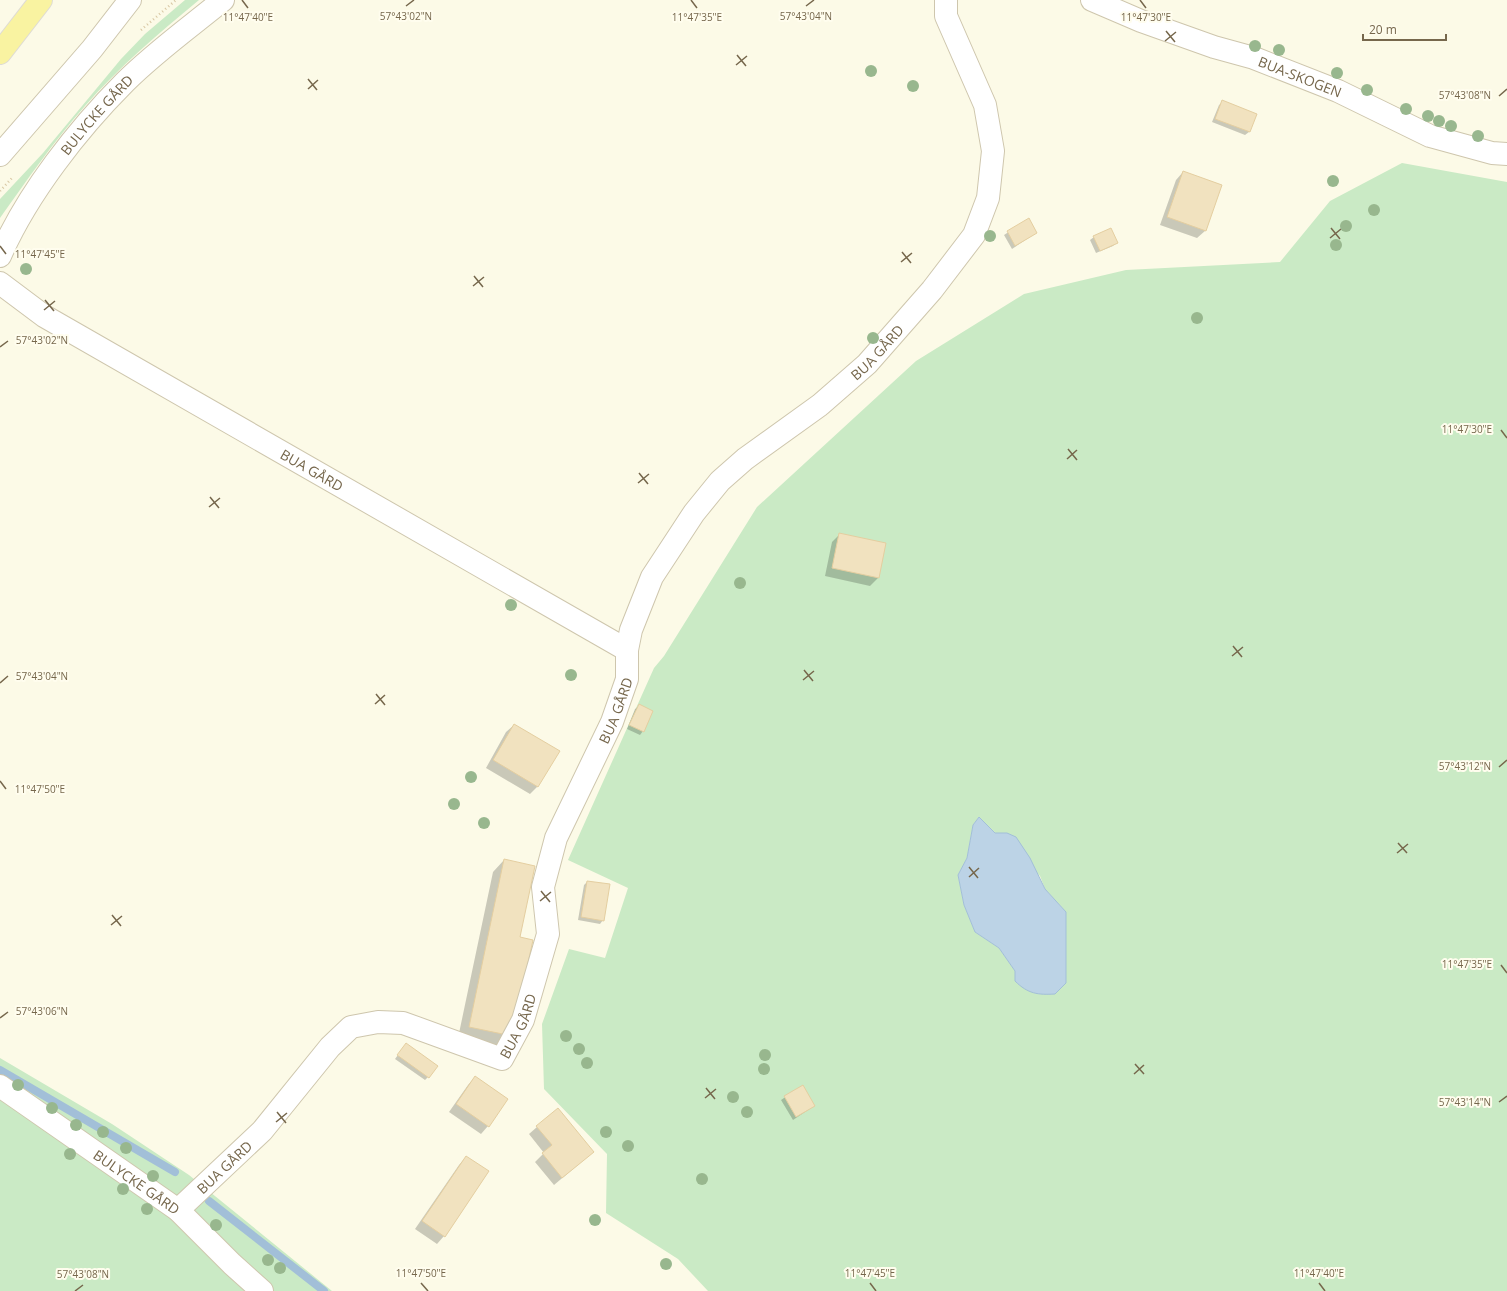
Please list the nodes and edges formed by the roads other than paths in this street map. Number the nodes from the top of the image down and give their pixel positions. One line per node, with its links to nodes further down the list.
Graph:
1 (41, 0): 6 (main road)
2 (130, 0): 8 (street)
3 (223, 0): 9 (street, BULYCKE GÅRD)
4 (946, 0): 11 (street, BUA GÅRD)
5 (1092, 0): 7 (street, BUA-SKOGEN)
6 (0, 53)
7 (1507, 154)
8 (0, 155)
9 (0, 256)
10 (0, 283): 11 (street, BUA GÅRD)
11 (628, 650): 13 (street, BUA GÅRD)
12 (0, 1086): 13 (street, BULYCKE GÅRD)
13 (178, 1210): 14 (street, BULYCKE GÅRD)
14 (262, 1291)

